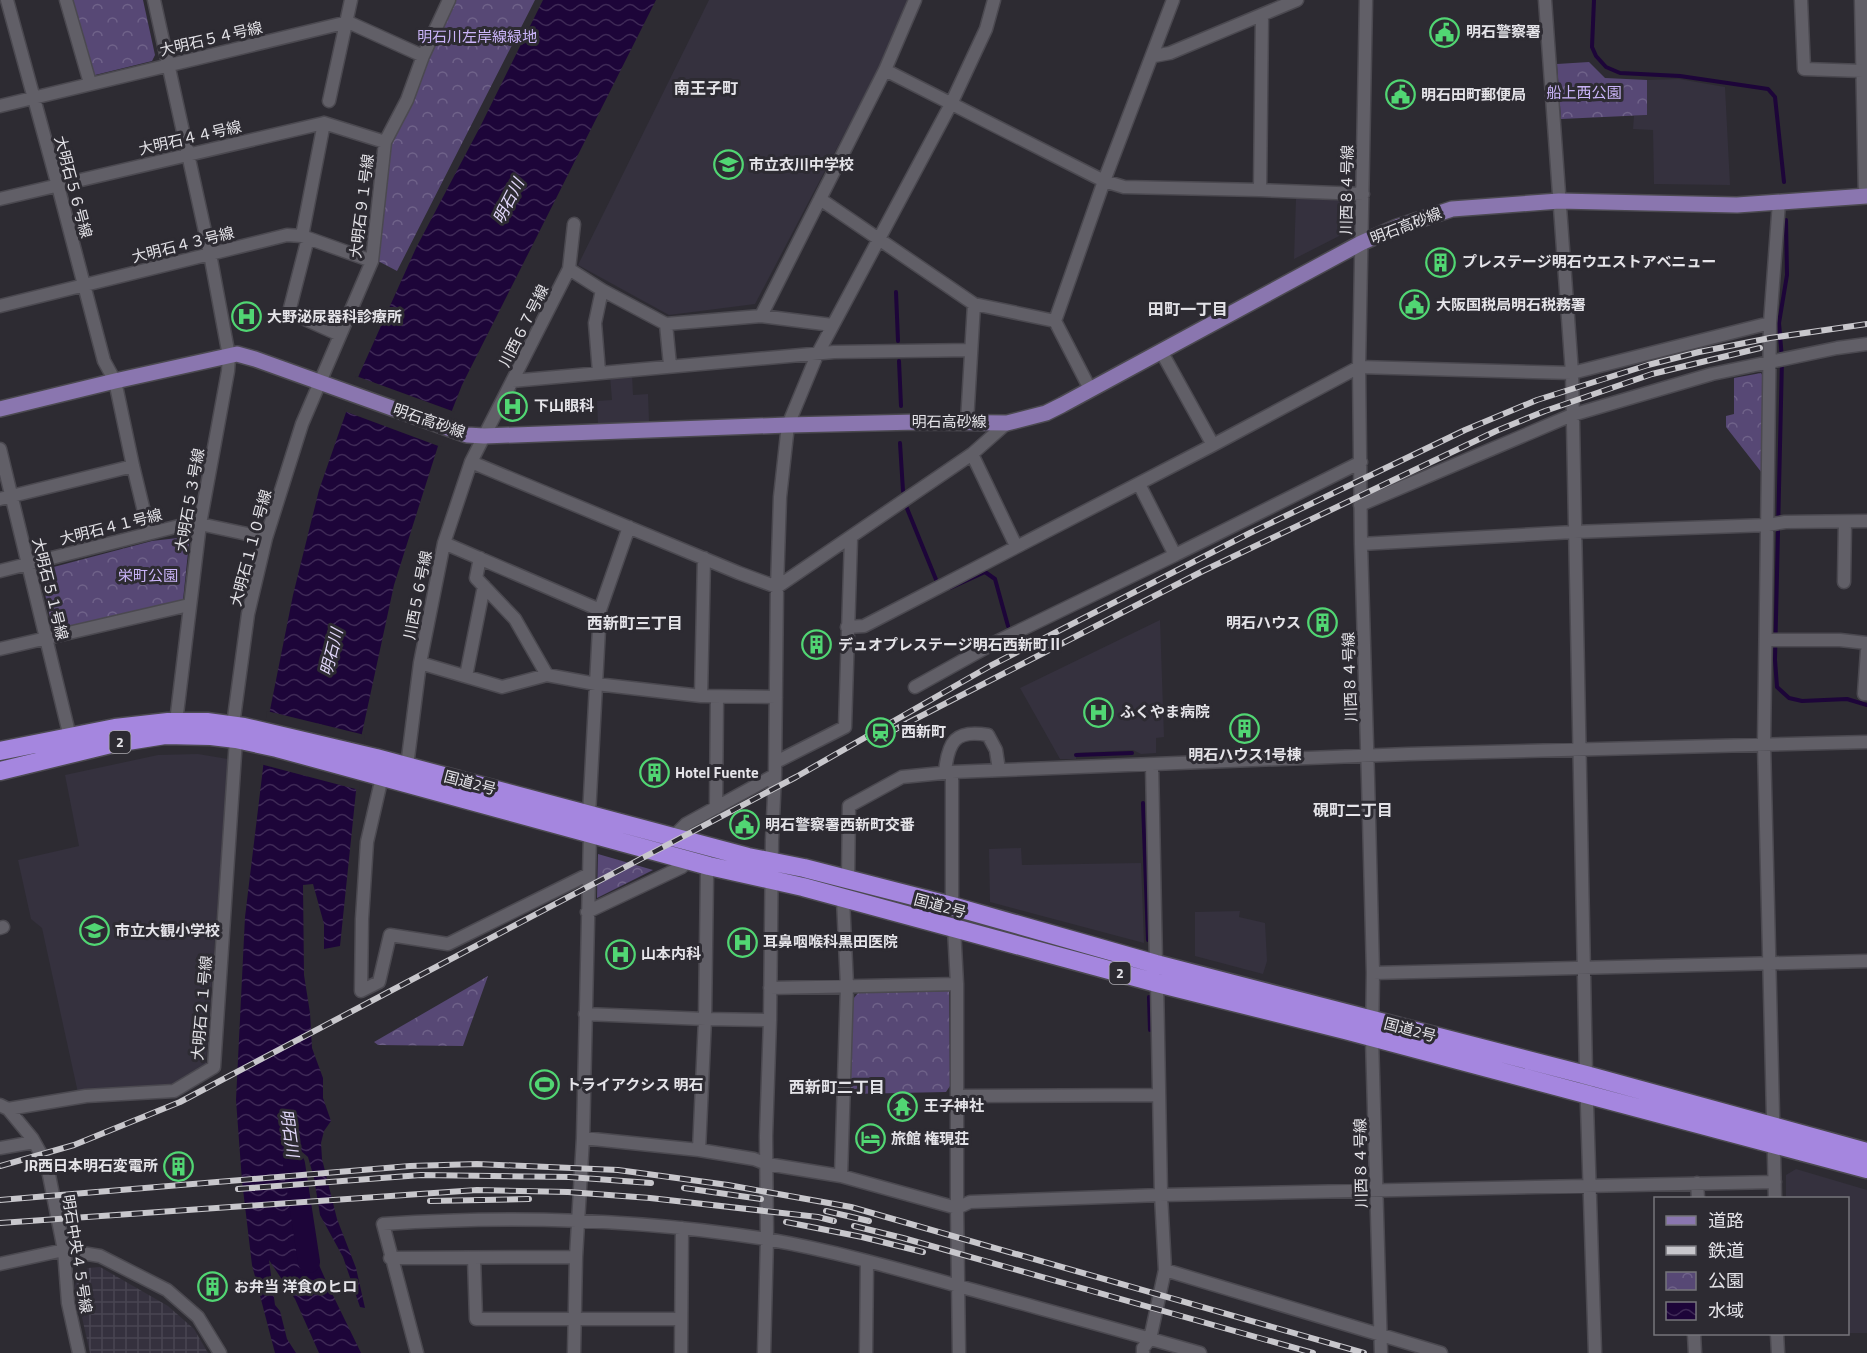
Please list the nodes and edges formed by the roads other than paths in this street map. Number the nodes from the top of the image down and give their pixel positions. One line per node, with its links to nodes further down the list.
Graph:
1 (7, 0): 22 (street, 大明石５６号線)
2 (66, 0): 21 (street)
3 (154, 0): 18 (street, 大明石５３号線)
4 (351, 0): 15 (street)
5 (449, 0): 16 (street, 大明石９１号線)
6 (915, 0): 19 (street)
7 (994, 0): 24 (street)
8 (1173, 0): 17 (street)
9 (1297, 0): 14 (street)
10 (1366, 0): 32 (street, 川西８４号線)
11 (1545, 0): 36 (street)
12 (1801, 0): 20 (street)
13 (1862, 0): 20 (street)
14 (1270, 8): 17 (street); 31 (street)
15 (348, 22): 16 (street); 18 (street, 大明石５４号線); 23 (street)
16 (423, 56): 27 (street, 大明石９１号線)
17 (1154, 56): 29 (street)
18 (169, 64): 21 (street, 大明石５４号線); 28 (street, 大明石５３号線)
19 (885, 70): 24 (street); 35 (street)
20 (1863, 71): 33 (street)
21 (90, 83): 22 (street, 大明石５４号線)
22 (33, 97): 25 (street, 大明石５４号線); 30 (street, 大明石５６号線)
23 (329, 101)
24 (951, 104): 29 (street); 40 (street)
25 (0, 106)
26 (324, 123): 27 (street); 28 (street, 大明石４４号線); 39 (street)
27 (385, 142): 43 (street, 大明石９１号線)
28 (188, 154): 30 (street, 大明石４４号線); 42 (street, 大明石５３号線)
29 (1104, 181): 31 (street); 50 (street)
30 (58, 186): 34 (street, 大明石４４号線); 45 (street, 大明石５６号線)
31 (1260, 190): 32 (street)
32 (1363, 194): 41 (street, 川西８４号線)
33 (1866, 196): 37 (main road, 明石高砂線)
34 (0, 199)
35 (820, 199): 40 (street); 49 (street)
36 (1559, 201): 37 (main road, 明石高砂線); 41 (main road, 明石高砂線); 64 (street)
37 (1779, 202): 51 (street)
38 (574, 224): 44 (street, 川西６７号線)
39 (305, 237): 42 (street, 大明石４３号線); 43 (street, 大明石４３号線); 54 (street)
40 (879, 239): 47 (street); 53 (street)
41 (1361, 243): 57 (main road, 明石高砂線); 62 (street, 川西８４号線)
42 (210, 254): 45 (street, 大明石４３号線); 59 (street, 大明石５３号線)
43 (372, 261): 54 (street, 大明石９１号線)
44 (569, 269): 46 (street); 66 (street, 川西６７号線)
45 (84, 285): 48 (street, 大明石４３号線); 65 (street, 大明石５６号線)
46 (602, 290): 52 (street); 63 (street)
47 (974, 304): 50 (street); 56 (street)
48 (0, 306)
49 (761, 316): 52 (street); 53 (street)
50 (1055, 321): 68 (street)
51 (1770, 323): 60 (street); 64 (street)
52 (666, 324): 61 (street)
53 (832, 325): 58 (street)
54 (340, 335): 67 (street, 大明石９１号線)
55 (1867, 344): 60 (street)
56 (971, 350): 58 (street); 71 (street)
57 (1161, 351): 68 (main road, 明石高砂線); 75 (street)
58 (817, 355): 61 (street); 73 (street)
59 (229, 356): 65 (main road, 明石高砂線); 67 (main road, 明石高砂線); 86 (street, 大明石５３号線)
60 (1771, 361): 70 (street); 87 (street)
61 (670, 365): 63 (street)
62 (1359, 366): 64 (street); 75 (street); 79 (street, 川西８４号線)
63 (600, 372): 66 (street)
64 (1572, 373): 70 (street)
65 (115, 381): 69 (main road, 明石高砂線); 80 (street, 大明石５６号線)
66 (512, 381): 74 (street, 川西６７号線)
67 (324, 385): 74 (main road, 明石高砂線); 92 (street, 大明石１１０号線)
68 (1089, 389): 72 (main road, 明石高砂線)
69 (0, 409)
70 (1572, 415): 83 (street); 90 (street)
71 (967, 422): 72 (main road, 明石高砂線); 73 (main road, 明石高砂線)
72 (1006, 423): 77 (street)
73 (789, 425): 74 (main road, 明石高砂線); 103 (street)
74 (484, 436): 78 (street, 川西５６号線)
75 (1213, 445): 81 (street)
76 (0, 449): 82 (street, 大明石５１号線)
77 (972, 454): 91 (street); 95 (street)
78 (471, 462): 88 (street); 93 (street, 川西５６号線)
79 (1361, 462): 83 (street, 川西８４号線); 96 (street)
80 (133, 466): 82 (street); 89 (street, 大明石５６号線)
81 (1139, 484): 95 (street); 96 (street)
82 (6, 497): 99 (street, 大明石５１号線)
83 (1360, 505): 94 (street, 川西８４号線)
84 (1867, 521): 85 (street)
85 (1845, 522): 87 (street); 101 (street)
86 (200, 524): 89 (street, 大明石４１号線); 92 (street, 大明石４１号線); 104 (street, 大明石５３号線)
87 (1768, 525): 90 (street); 108 (street)
88 (629, 527): 98 (street); 105 (street)
89 (149, 532): 99 (street, 大明石４１号線)
90 (1574, 532): 94 (street); 126 (street)
91 (851, 537): 103 (street); 106 (street)
92 (266, 538): 122 (street, 大明石１１０号線)
93 (444, 543): 97 (street); 112 (street, 川西５６号線)
94 (1361, 544): 128 (street, 川西８４号線)
95 (1016, 546): 106 (street)
96 (1175, 555): 116 (street)
97 (480, 558): 102 (street); 105 (street)
98 (704, 558): 103 (street); 118 (street)
99 (28, 564): 100 (street, 大明石４１号線); 107 (street, 大明石５１号線)
100 (0, 571)
101 (1844, 582)
102 (484, 586): 113 (street); 114 (street)
103 (777, 587): 120 (street)
104 (189, 605): 107 (street); 121 (street, 大明石５３号線)
105 (600, 610): 115 (street)
106 (847, 627): 129 (street)
107 (46, 638): 110 (street); 123 (street, 大明石５１号線)
108 (1766, 640): 109 (street); 125 (street)
109 (1867, 643)
110 (0, 649)
111 (1867, 651): 117 (street)
112 (420, 663): 114 (street); 131 (street, 川西５６号線)
113 (547, 675): 114 (street); 115 (street)
114 (466, 676)
115 (596, 684): 118 (street); 138 (street)
116 (915, 687)
117 (1867, 694)
118 (701, 696): 119 (street)
119 (717, 697): 120 (street); 137 (street)
120 (776, 697): 129 (street)
121 (176, 722): 122 (highway, 国道2号 / 2); 123 (highway, 国道2号 / 2)
122 (239, 733): 132 (highway, 国道2号 / 2); 134 (highway, 国道2号 / 2); 169 (street, 大明石２１号線)
123 (70, 736): 127 (highway, 国道2号 / 2)
124 (1867, 742): 125 (street)
125 (1764, 744): 126 (street); 153 (street)
126 (1579, 749): 128 (street); 154 (street)
127 (0, 751)
128 (1368, 757): 130 (street); 155 (street, 川西８４号線)
129 (776, 762): 136 (street)
130 (1152, 765): 133 (street); 152 (street)
131 (406, 766): 132 (highway, 国道2号 / 2); 138 (highway, 国道2号 / 2)
132 (377, 770): 139 (highway, 国道2号 / 2); 144 (street)
133 (999, 770): 135 (street); 135 (street)
134 (0, 771)
135 (949, 772): 146 (street); 148 (street)
136 (776, 775): 137 (street); 142 (street)
137 (716, 808): 140 (street)
138 (589, 815): 140 (highway, 国道2号 / 2)
139 (590, 834): 141 (highway, 国道2号 / 2); 144 (street)
140 (673, 837): 142 (highway, 国道2号 / 2)
141 (686, 860): 143 (highway, 国道2号 / 2); 149 (street)
142 (772, 860): 145 (street); 146 (highway, 国道2号 / 2)
143 (709, 866): 145 (highway, 国道2号 / 2); 161 (street)
144 (589, 874): 149 (street)
145 (772, 880): 147 (highway, 国道2号 / 2); 159 (street)
146 (848, 880): 148 (highway, 国道2号 / 2)
147 (843, 899): 150 (highway, 国道2号 / 2); 158 (street)
148 (952, 906): 152 (highway, 国道2号 / 2)
149 (587, 912): 160 (street)
150 (954, 928): 156 (highway, 国道2号 / 2); 157 (street)
151 (1867, 961): 153 (street)
152 (1156, 964): 163 (highway, 国道2号 / 2)
153 (1768, 964): 154 (street); 170 (street)
154 (1583, 968): 155 (street); 165 (street)
155 (1373, 973): 163 (street, 川西８４号線)
156 (1157, 983): 164 (highway, 国道2号 / 2); 166 (street)
157 (957, 984): 158 (street); 167 (street)
158 (846, 986): 159 (street); 178 (street)
159 (770, 988): 162 (street)
160 (585, 1014): 161 (street); 171 (street)
161 (705, 1019): 162 (street); 174 (street)
162 (770, 1020): 176 (street)
163 (1372, 1020): 164 (street, 川西８４号線); 165 (highway, 国道2号 / 2)
164 (1372, 1039): 168 (highway, 国道2号 / 2); 182 (street, 川西８４号線)
165 (1586, 1075): 168 (street); 170 (highway, 国道2号 / 2)
166 (1158, 1095): 167 (street); 183 (street)
167 (958, 1096): 186 (street)
168 (1586, 1096): 170 (highway, 国道2号 / 2); 181 (street)
169 (4, 1107): 172 (street, 明石中央４５号線)
170 (1772, 1135): 175 (highway, 国道2号 / 2); 177 (highway, 国道2号 / 2); 179 (street)
171 (583, 1138): 174 (street); 187 (street)
172 (34, 1142): 173 (street); 190 (street, 明石中央４５号線)
173 (0, 1148)
174 (699, 1150): 176 (street)
175 (1867, 1152)
176 (767, 1164): 178 (street); 189 (street)
177 (1867, 1170)
178 (841, 1176): 186 (street)
179 (1774, 1182): 180 (street); 185 (street)
180 (1697, 1184): 181 (street); 184 (street)
181 (1590, 1185): 182 (street); 217 (street)
182 (1376, 1191): 183 (street); 200 (street, 川西８４号線)
183 (1161, 1195): 186 (street); 196 (street)
184 (1698, 1197)
185 (1775, 1197)
186 (957, 1208): 197 (street)
187 (578, 1220): 188 (street); 191 (street); 192 (street)
188 (682, 1228): 189 (street); 199 (street)
189 (767, 1239): 194 (street); 209 (street)
190 (64, 1250): 195 (street); 204 (street, 明石中央４５号線); 205 (street)
191 (576, 1257): 193 (street); 198 (street)
192 (390, 1258): 193 (street); 206 (street)
193 (474, 1258): 198 (street)
194 (867, 1261): 197 (street); 210 (street)
195 (0, 1264)
196 (1165, 1270): 200 (street); 203 (street)
197 (958, 1285): 203 (street); 211 (street)
198 (575, 1319): 199 (street); 207 (street)
199 (681, 1319): 208 (street)
200 (1380, 1335): 215 (street, 川西８４号線); 216 (street)
201 (1694, 1335): 218 (street)
202 (1777, 1335): 219 (street)
203 (1150, 1339): 212 (street); 213 (street); 214 (street)
204 (79, 1353)
205 (220, 1353)
206 (417, 1353)
207 (574, 1353)
208 (681, 1353)
209 (764, 1353)
210 (866, 1353)
211 (959, 1353)
212 (1143, 1353)
213 (1154, 1353)
214 (1200, 1353)
215 (1381, 1353)
216 (1441, 1353)
217 (1595, 1353)
218 (1695, 1353)
219 (1778, 1353)

